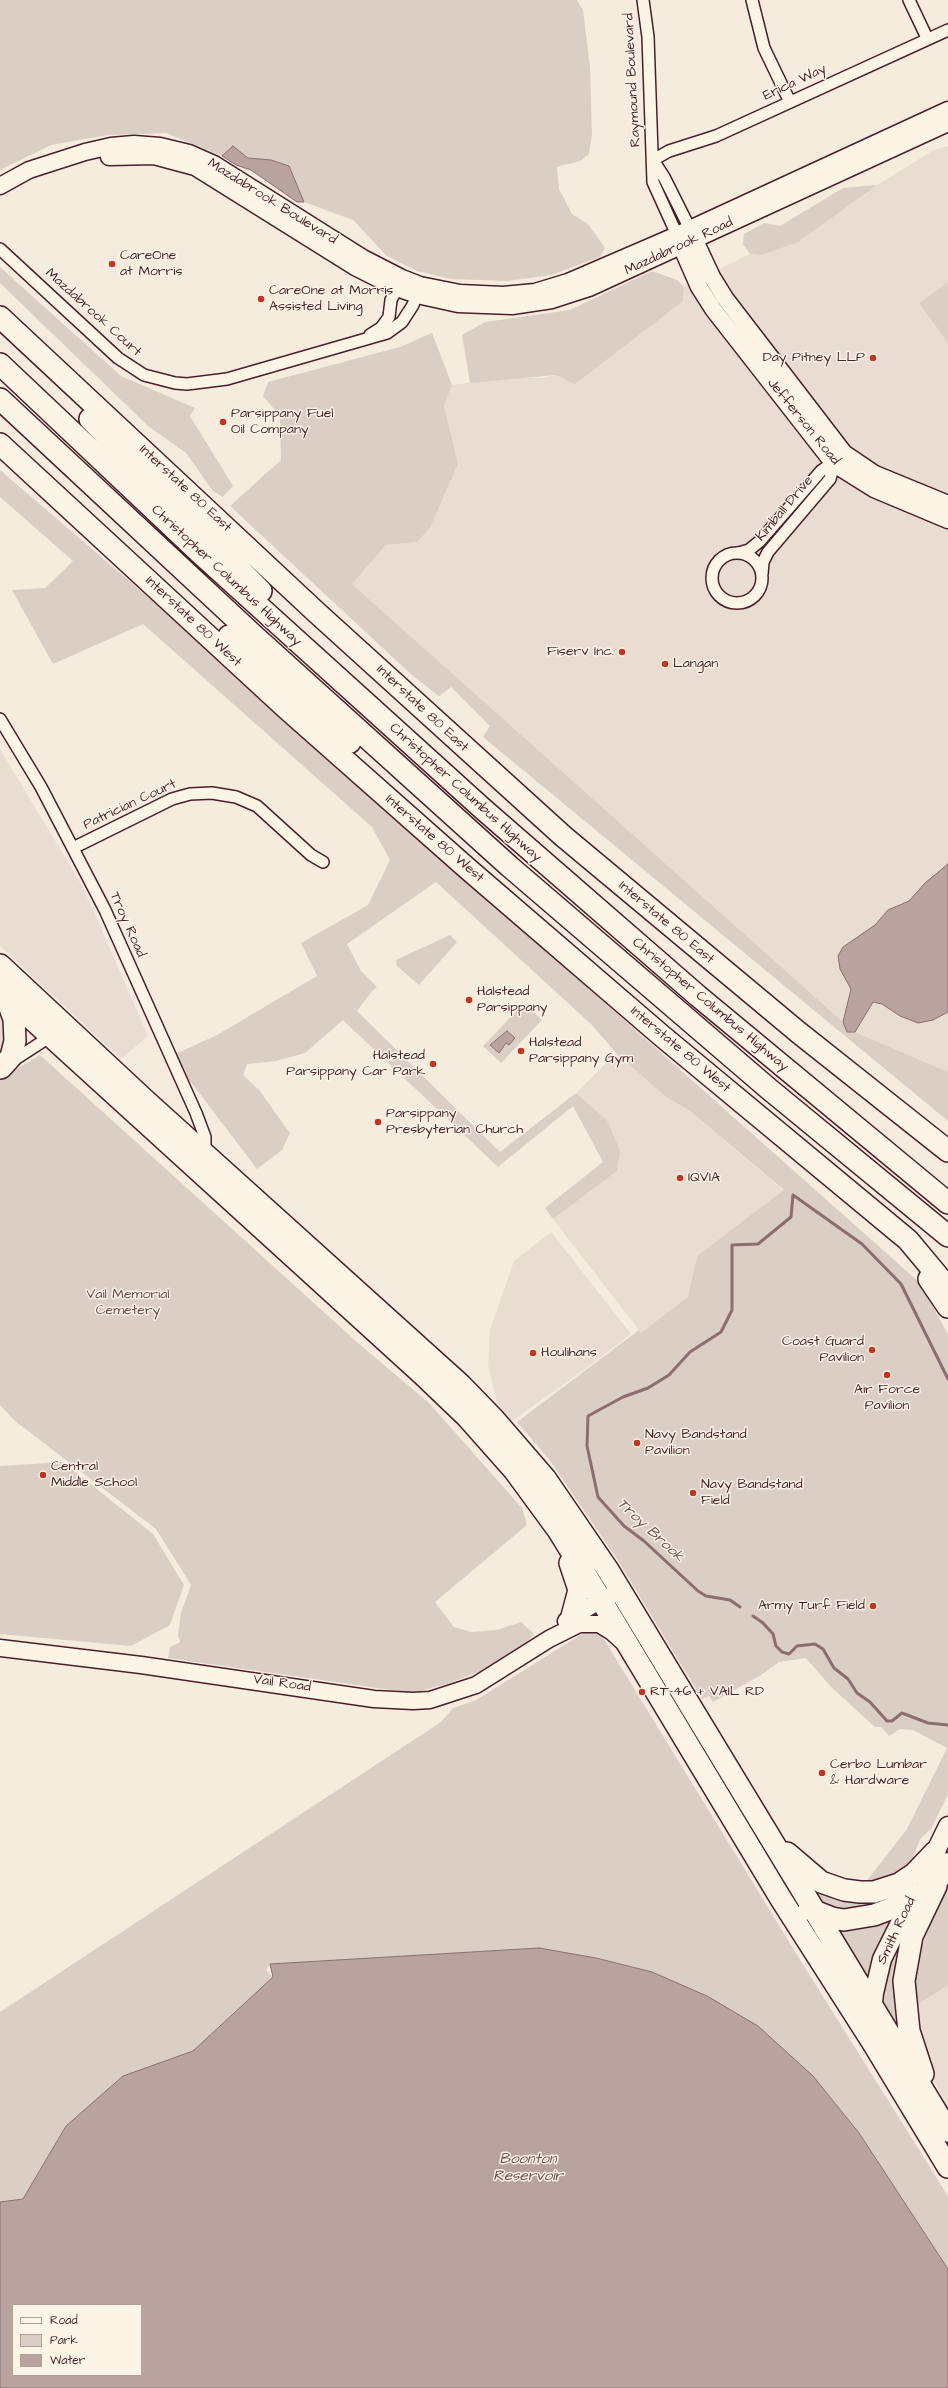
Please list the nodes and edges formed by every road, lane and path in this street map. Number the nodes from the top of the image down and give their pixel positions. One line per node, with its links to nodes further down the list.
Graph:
1 (643, 0): 9 (street, Raymound Boulevard)
2 (752, 0): 6 (street)
3 (909, 0): 5 (street)
4 (948, 30): 5 (street, Erica Way)
5 (927, 38): 6 (street, Erica Way)
6 (790, 102): 9 (street, Erica Way)
7 (948, 110): 12 (street, Mazdabrook Road)
8 (948, 123): 12 (street, Mazdabrook Road)
9 (653, 160): 12 (street, Raymound Boulevard)
10 (0, 186): 14 (street, Mazdabrook Boulevard)
11 (0, 194): 14 (street, Mazdabrook Boulevard)
12 (685, 237): 15 (street, Mazdabrook Road); 22 (street, Jefferson Road)
13 (0, 249): 18 (street, Mazdabrook Court)
14 (399, 283): 15 (street, Mazdabrook Road); 18 (street, Mazdabrook Court)
15 (418, 290): 18 (street, Mazdabrook Court)
16 (0, 317): 36 (highway, Interstate 80 East)
17 (0, 329): 28 (highway)
18 (361, 340)
19 (0, 364): 28 (highway, Christopher Columbus Highway)
20 (0, 399): 31 (highway, Christopher Columbus Highway)
21 (0, 442): 31 (highway); 42 (highway, Interstate 80 West)
22 (839, 458): 23 (street, Jefferson Road); 24 (street, Jefferson Road); 25 (street, Kimball Drive); 26 (street, Kimball Drive)
23 (948, 504)
24 (948, 520)
25 (738, 553): 26 (street, Kimball Drive); 26 (street, Kimball Drive)
26 (762, 574)
27 (0, 719): 29 (street, Troy Road)
28 (394, 731): 41 (highway, Christopher Columbus Highway)
29 (73, 848): 30 (street, Patrician Court); 40 (street, Troy Road)
30 (323, 862)
31 (509, 866): 43 (highway, Christopher Columbus Highway)
32 (0, 965): 37 (highway)
33 (2, 992): 34 (highway); 35 (highway)
34 (51, 1036): 35 (street); 37 (highway); 46 (highway)
35 (1, 1068)
36 (861, 1083): 38 (highway); 39 (highway, Interstate 80 East)
37 (146, 1100): 40 (highway)
38 (948, 1136)
39 (948, 1151)
40 (205, 1154): 47 (highway)
41 (948, 1203)
42 (882, 1219): 44 (highway); 45 (highway)
43 (948, 1236)
44 (948, 1288)
45 (948, 1307)
46 (550, 1519): 48 (highway); 49 (highway)
47 (621, 1592): 48 (street, Vail Road); 55 (highway)
48 (600, 1600): 49 (street, Vail Road); 52 (highway)
49 (572, 1616): 50 (street, Vail Road)
50 (549, 1639): 51 (street, Vail Road); 52 (street, Vail Road)
51 (0, 1648)
52 (632, 1650): 53 (highway)
53 (652, 1683): 58 (highway); 60 (highway)
54 (948, 1826): 56 (main road)
55 (766, 1831): 56 (highway); 58 (highway)
56 (943, 1862): 57 (highway); 61 (highway)
57 (911, 1901): 58 (highway); 59 (main road, Smith Road)
58 (815, 1913): 59 (highway)
59 (873, 2008): 60 (main road, Smith Road); 61 (highway)
60 (873, 2043): 63 (highway)
61 (929, 2101): 62 (highway)
62 (948, 2131)
63 (948, 2167)

